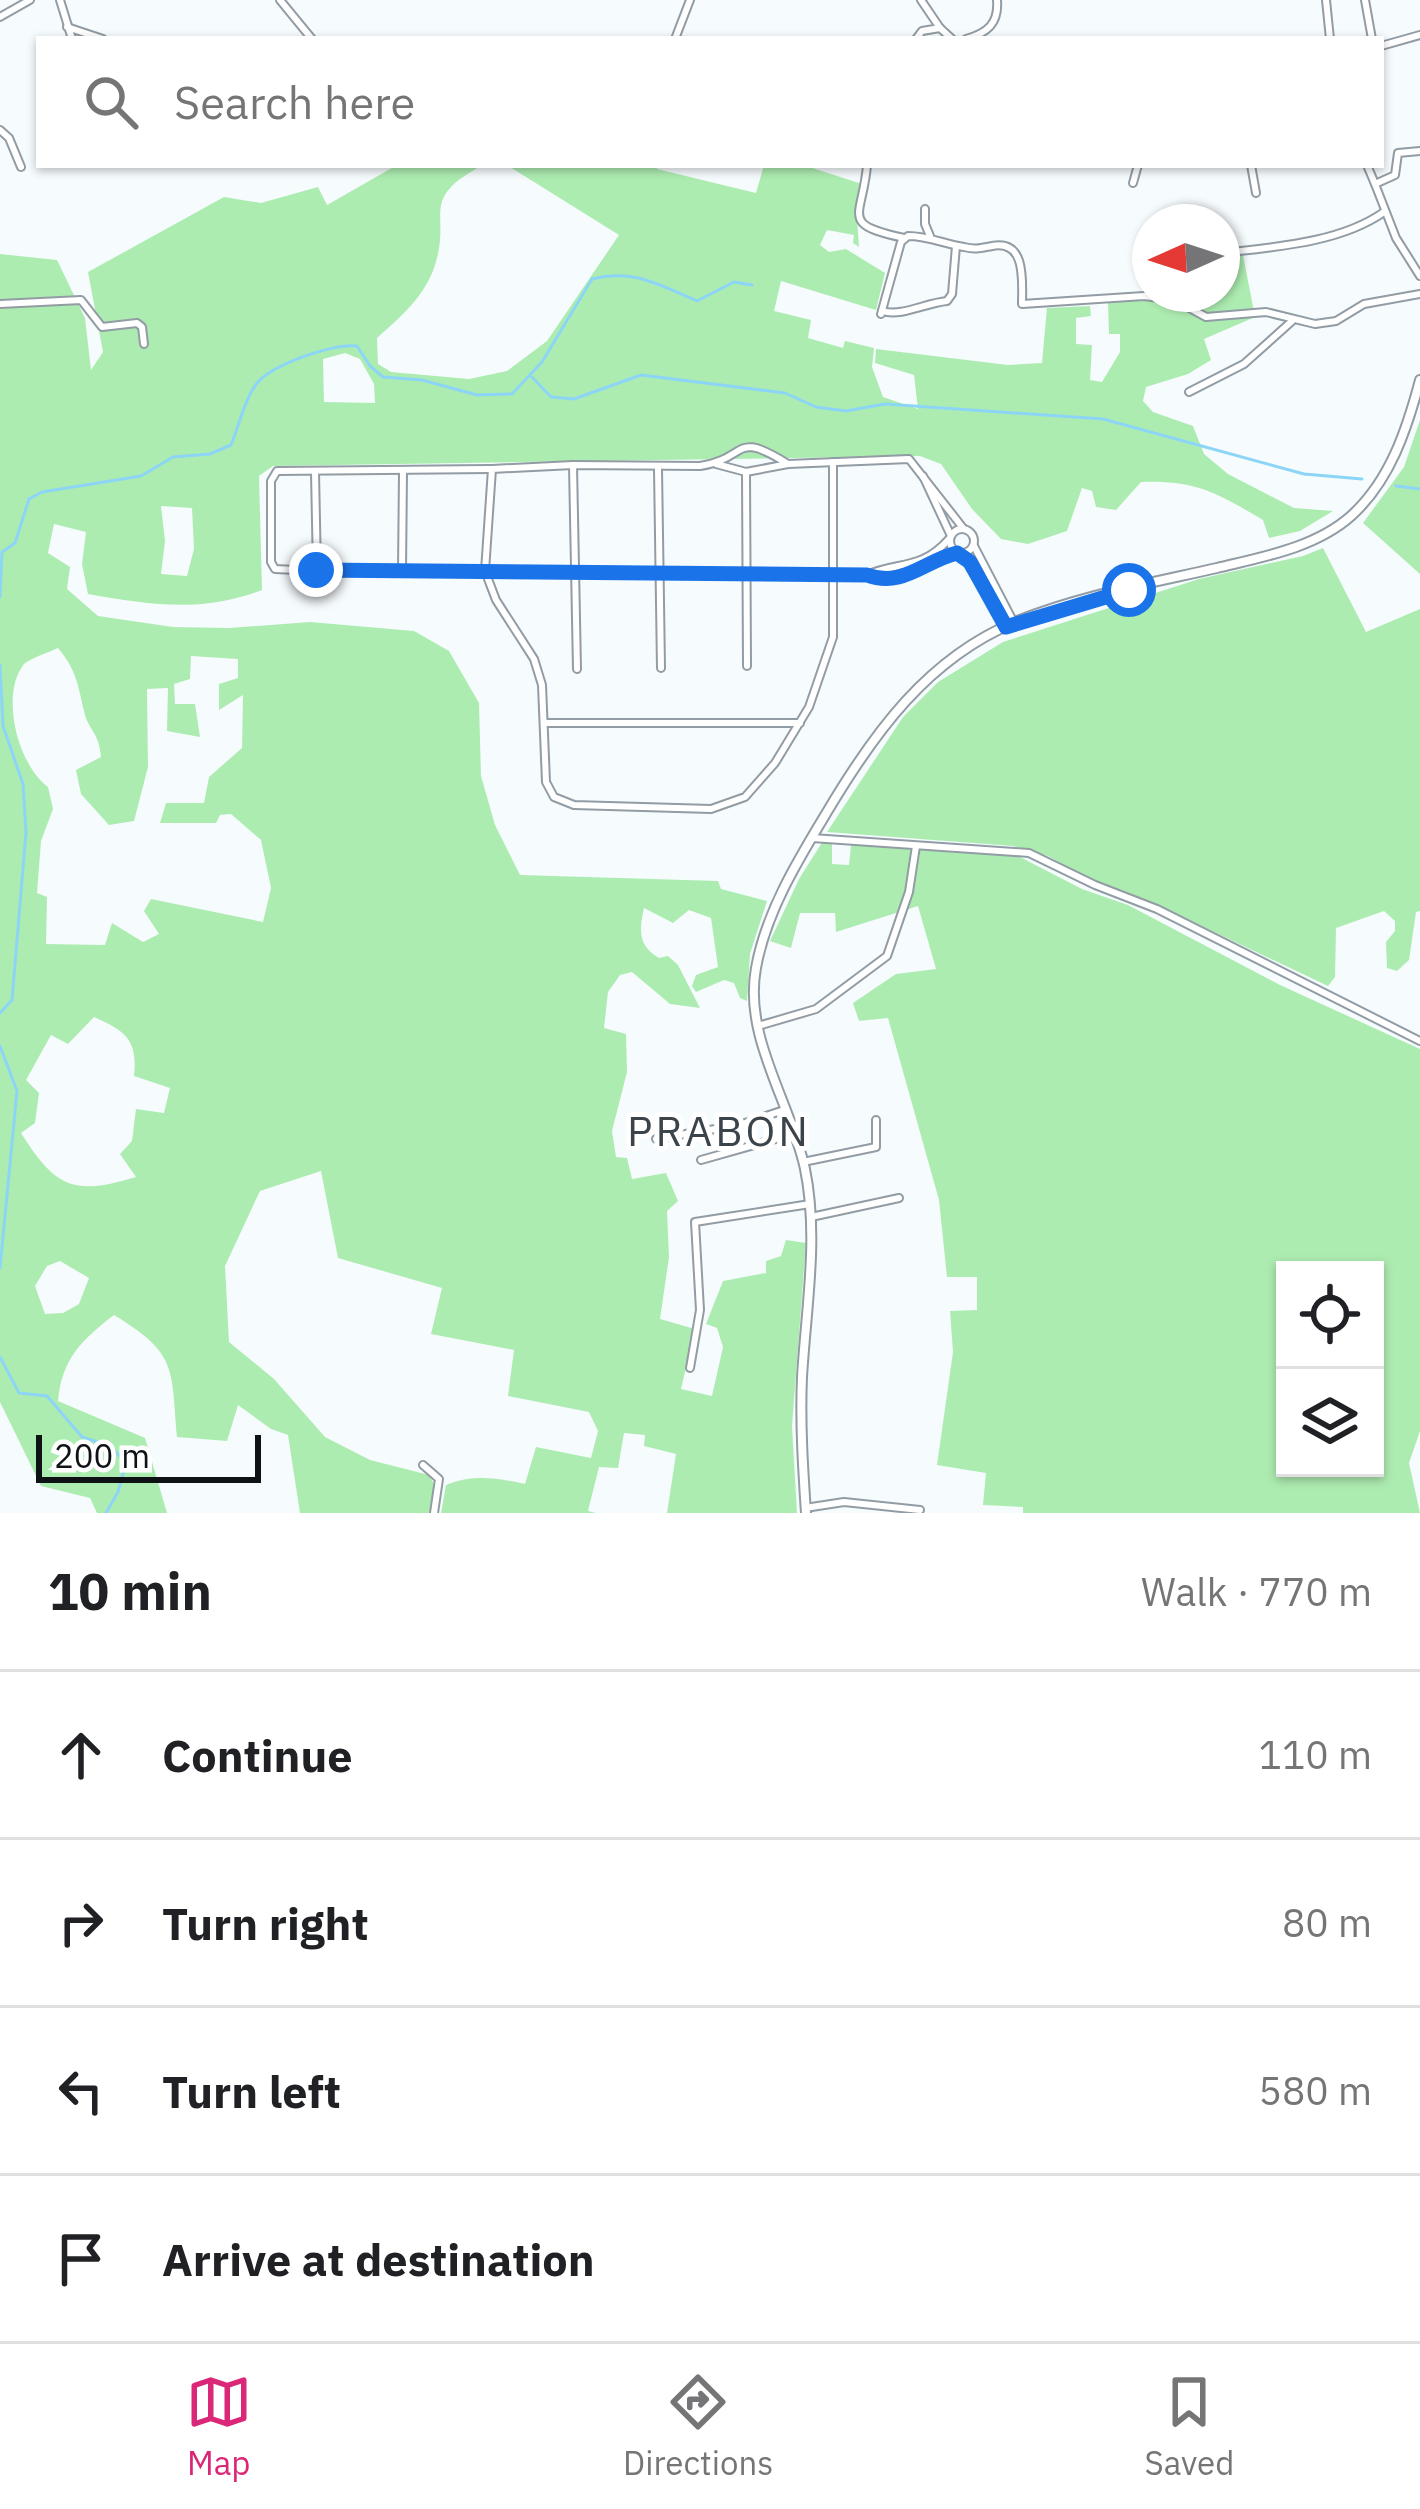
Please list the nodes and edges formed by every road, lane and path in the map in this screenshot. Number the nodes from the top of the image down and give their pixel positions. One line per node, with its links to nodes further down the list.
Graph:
1 (30, 0): 9 (street)
2 (60, 0): 10 (street)
3 (280, 0): 16 (street)
4 (690, 0): 17 (street)
5 (921, 0): 11 (street)
6 (997, 0): 20 (street)
7 (1327, 0): 21 (street)
8 (1365, 0): 12 (street)
9 (0, 17)
10 (67, 27): 14 (street); 15 (street)
11 (940, 28): 18 (street); 19 (street)
12 (1371, 34)
13 (1420, 35): 22 (street)
14 (71, 36)
15 (94, 36)
16 (310, 36)
17 (676, 36)
18 (918, 36)
19 (949, 36)
20 (972, 36)
21 (1330, 36)
22 (1384, 45)
23 (0, 130): 25 (street)
24 (1420, 152): 31 (street)
25 (21, 167)
26 (866, 168): 36 (street)
27 (1137, 168): 30 (street)
28 (1252, 168): 32 (street)
29 (1368, 168): 31 (street)
30 (1133, 183)
31 (1375, 184): 34 (street)
32 (1256, 193)
33 (926, 208): 35 (street)
34 (1384, 212): 38 (street); 39 (street)
35 (931, 236): 36 (street); 37 (street)
36 (904, 238): 37 (street)
37 (956, 246): 41 (street)
38 (1240, 250)
39 (1420, 277)
40 (1420, 294): 44 (street)
41 (1132, 295)
42 (0, 304): 45 (street)
43 (1197, 312): 44 (street)
44 (1292, 321): 47 (street)
45 (144, 344)
46 (1420, 380): 70 (street)
47 (1189, 392)
48 (833, 462): 50 (street); 57 (street); 69 (street)
49 (716, 464): 50 (street); 52 (street); 56 (street)
50 (788, 464): 56 (street)
51 (573, 465): 52 (street); 53 (street); 66 (street)
52 (658, 467): 67 (street)
53 (492, 470): 55 (street); 65 (street)
54 (315, 471): 55 (street); 63 (street); 63 (street)
55 (403, 472): 64 (street)
56 (746, 472): 68 (street)
57 (923, 476): 58 (street); 59 (street)
58 (963, 528): 59 (street); 60 (street)
59 (950, 537): 61 (street); 62 (street)
60 (974, 546): 61 (street); 70 (street)
61 (959, 553): 62 (street); 70 (street)
62 (920, 566): 69 (street)
63 (317, 571): 64 (street)
64 (402, 571): 65 (street)
65 (485, 571): 66 (street); 75 (street)
66 (576, 573): 67 (street); 72 (street)
67 (659, 574): 68 (street); 73 (street)
68 (748, 574): 69 (street); 71 (street)
69 (832, 575): 74 (street)
70 (1010, 625): 76 (street)
71 (747, 666)
72 (577, 668)
73 (661, 668)
74 (800, 722): 75 (street); 75 (street)
75 (545, 723)
76 (812, 838): 77 (street); 78 (street)
77 (916, 846): 78 (street); 79 (street)
78 (758, 1026): 80 (street)
79 (1420, 1041)
80 (784, 1110): 82 (street); 83 (street)
81 (875, 1120): 85 (street)
82 (793, 1134): 84 (street); 85 (street)
83 (656, 1139)
84 (701, 1160)
85 (803, 1162): 87 (street)
86 (899, 1198): 88 (street)
87 (810, 1204): 88 (street); 89 (street)
88 (812, 1216): 91 (street)
89 (690, 1368)
90 (423, 1465): 93 (street)
91 (806, 1510): 92 (street)
92 (920, 1510)
93 (434, 1513)

